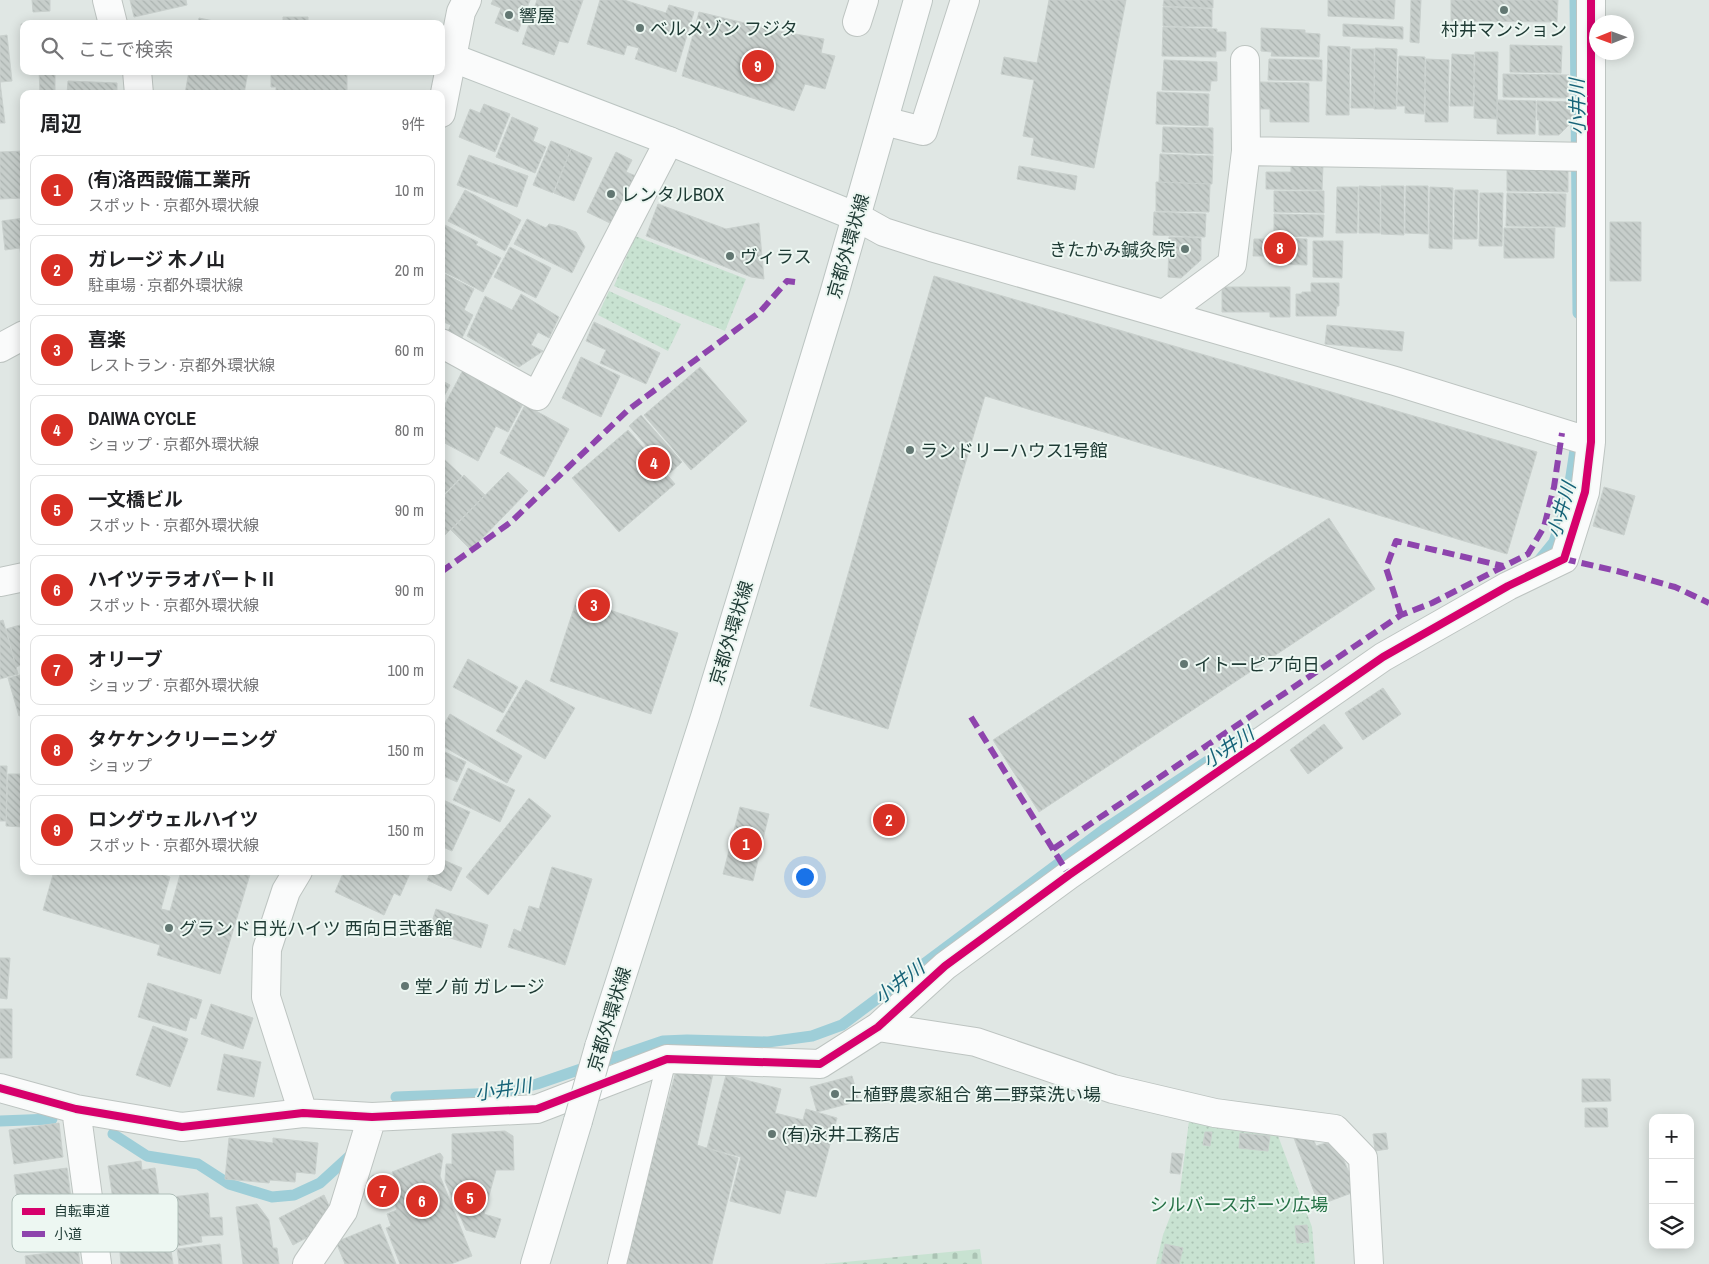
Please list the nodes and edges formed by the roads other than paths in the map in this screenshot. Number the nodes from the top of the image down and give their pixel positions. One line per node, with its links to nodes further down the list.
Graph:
1 (107, 0): 6 (street)
2 (467, 0): 7 (street)
3 (918, 0): 12 (street, 京都外環状線)
4 (965, 0): 12 (street)
5 (1591, 0): 15 (street)
6 (112, 20)
7 (453, 58): 11 (street); 13 (street)
8 (1245, 60): 14 (street)
9 (137, 75): 10 (street)
10 (139, 90)
11 (445, 95)
12 (884, 120): 16 (street, 京都外環状線)
13 (669, 141): 16 (street); 19 (street)
14 (1246, 151): 15 (street); 17 (street)
15 (1590, 157): 21 (street)
16 (857, 217): 17 (street); 33 (street, 京都外環状線, bridge)
17 (1164, 314): 21 (street)
18 (20, 338): 20 (street)
19 (445, 345)
20 (0, 348)
21 (1591, 442): 25 (street)
22 (20, 578): 23 (street)
23 (0, 582)
24 (296, 875): 29 (street)
25 (878, 1027): 26 (street); 35 (street)
26 (668, 1059): 30 (street); 34 (lane)
27 (0, 1088): 28 (street)
28 (76, 1108): 29 (street); 31 (street)
29 (303, 1113): 30 (street)
30 (372, 1116): 32 (street)
31 (88, 1194)
32 (307, 1264)
33 (535, 1264)
34 (617, 1264)
35 (1369, 1264)

